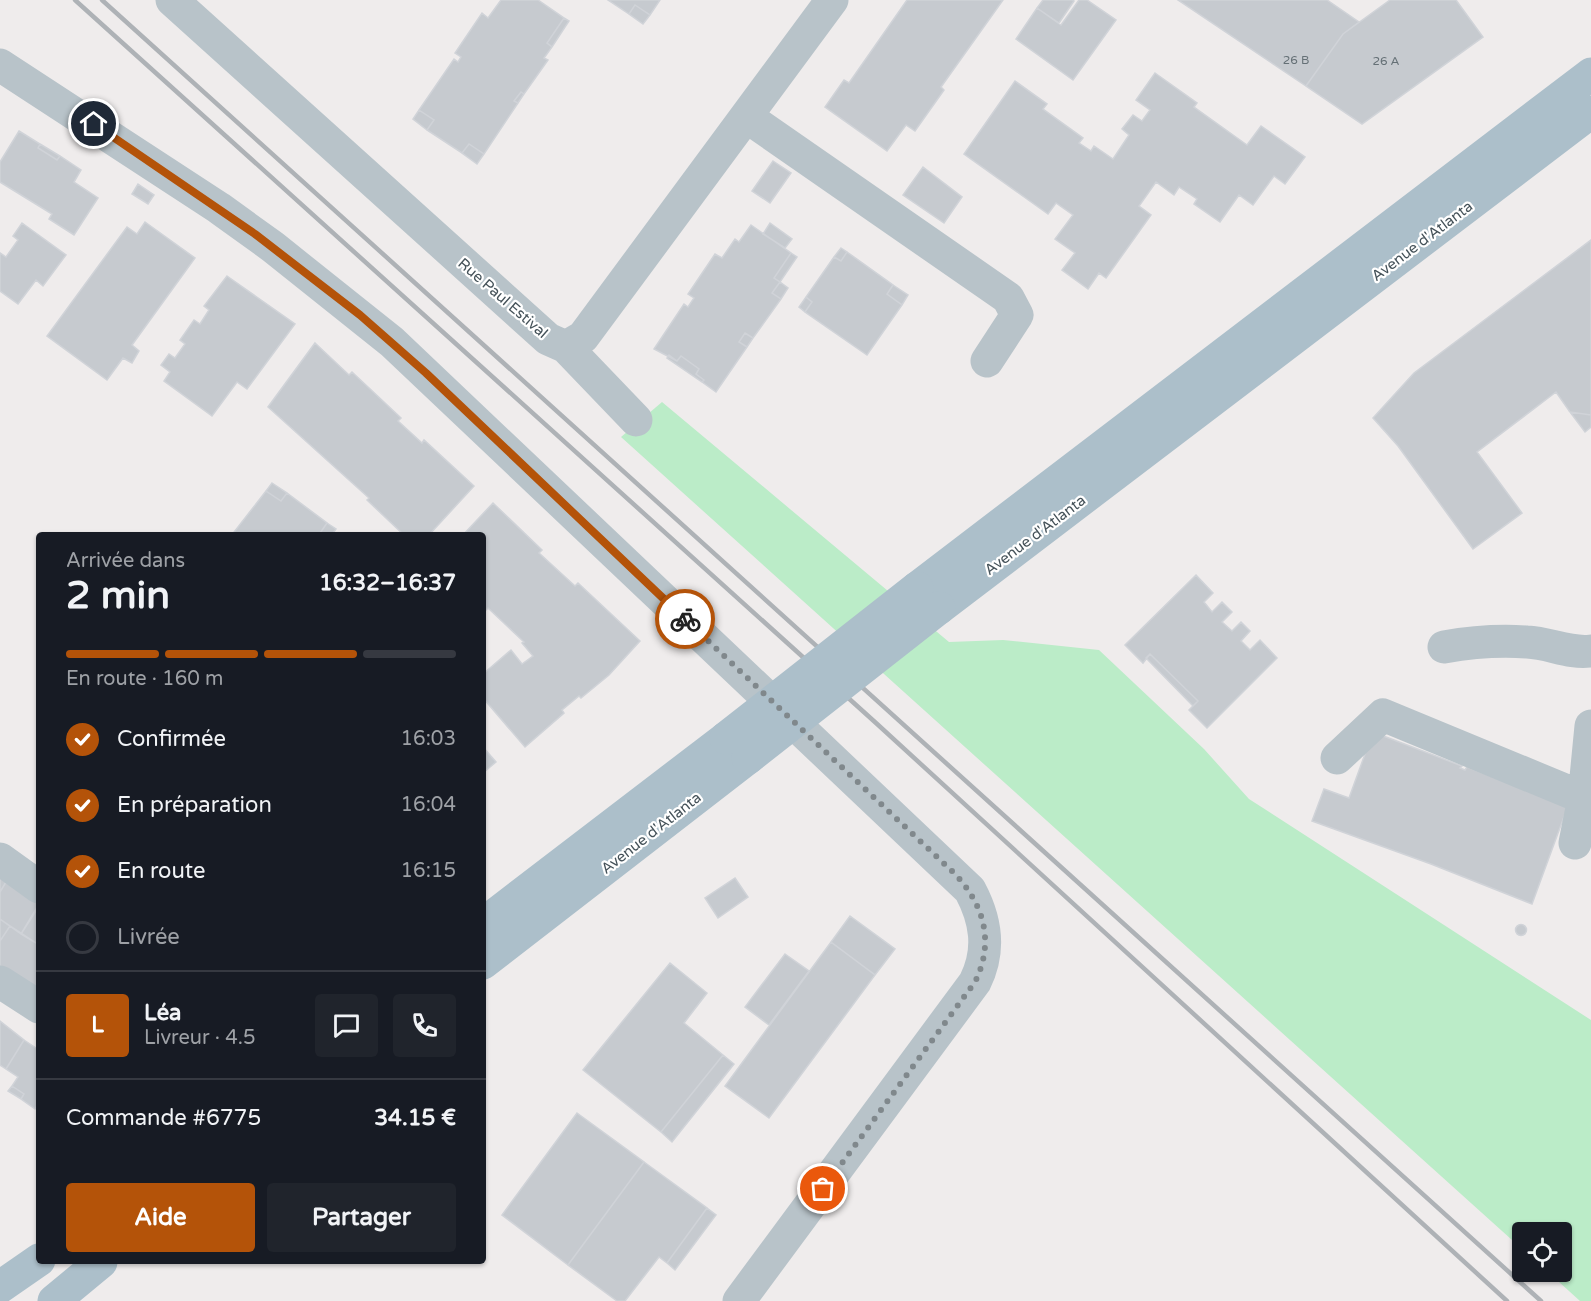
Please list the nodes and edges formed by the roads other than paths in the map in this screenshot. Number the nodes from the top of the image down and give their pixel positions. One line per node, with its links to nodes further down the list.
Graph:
1 (172, 0): 7 (street, Rue Paul Estival)
2 (832, 0): 6 (street)
3 (0, 65): 30 (street)
4 (1591, 74): 10 (main road, Avenue d'Atlanta)
5 (1591, 112): 10 (main road, Avenue d'Atlanta)
6 (747, 117): 7 (street); 8 (street)
7 (566, 347): 9 (street, Rue Paul Estival)
8 (987, 361)
9 (636, 420)
10 (928, 598): 14 (main road, Avenue d'Atlanta, bridge)
11 (1444, 647): 12 (street)
12 (1591, 651)
13 (1591, 726): 16 (street)
14 (737, 748): 20 (main road, Avenue d'Atlanta); 21 (main road, Avenue d'Atlanta)
15 (1337, 758): 16 (street)
16 (1584, 798): 17 (street)
17 (1575, 843)
18 (0, 859): 19 (street)
19 (36, 885)
20 (486, 922)
21 (486, 960)
22 (0, 982): 23 (street)
23 (36, 1005)
24 (36, 1262): 27 (main road)
25 (44, 1264): 28 (street)
26 (99, 1264): 29 (main road)
27 (0, 1287)
28 (0, 1299)
29 (54, 1301)
30 (739, 1301)

